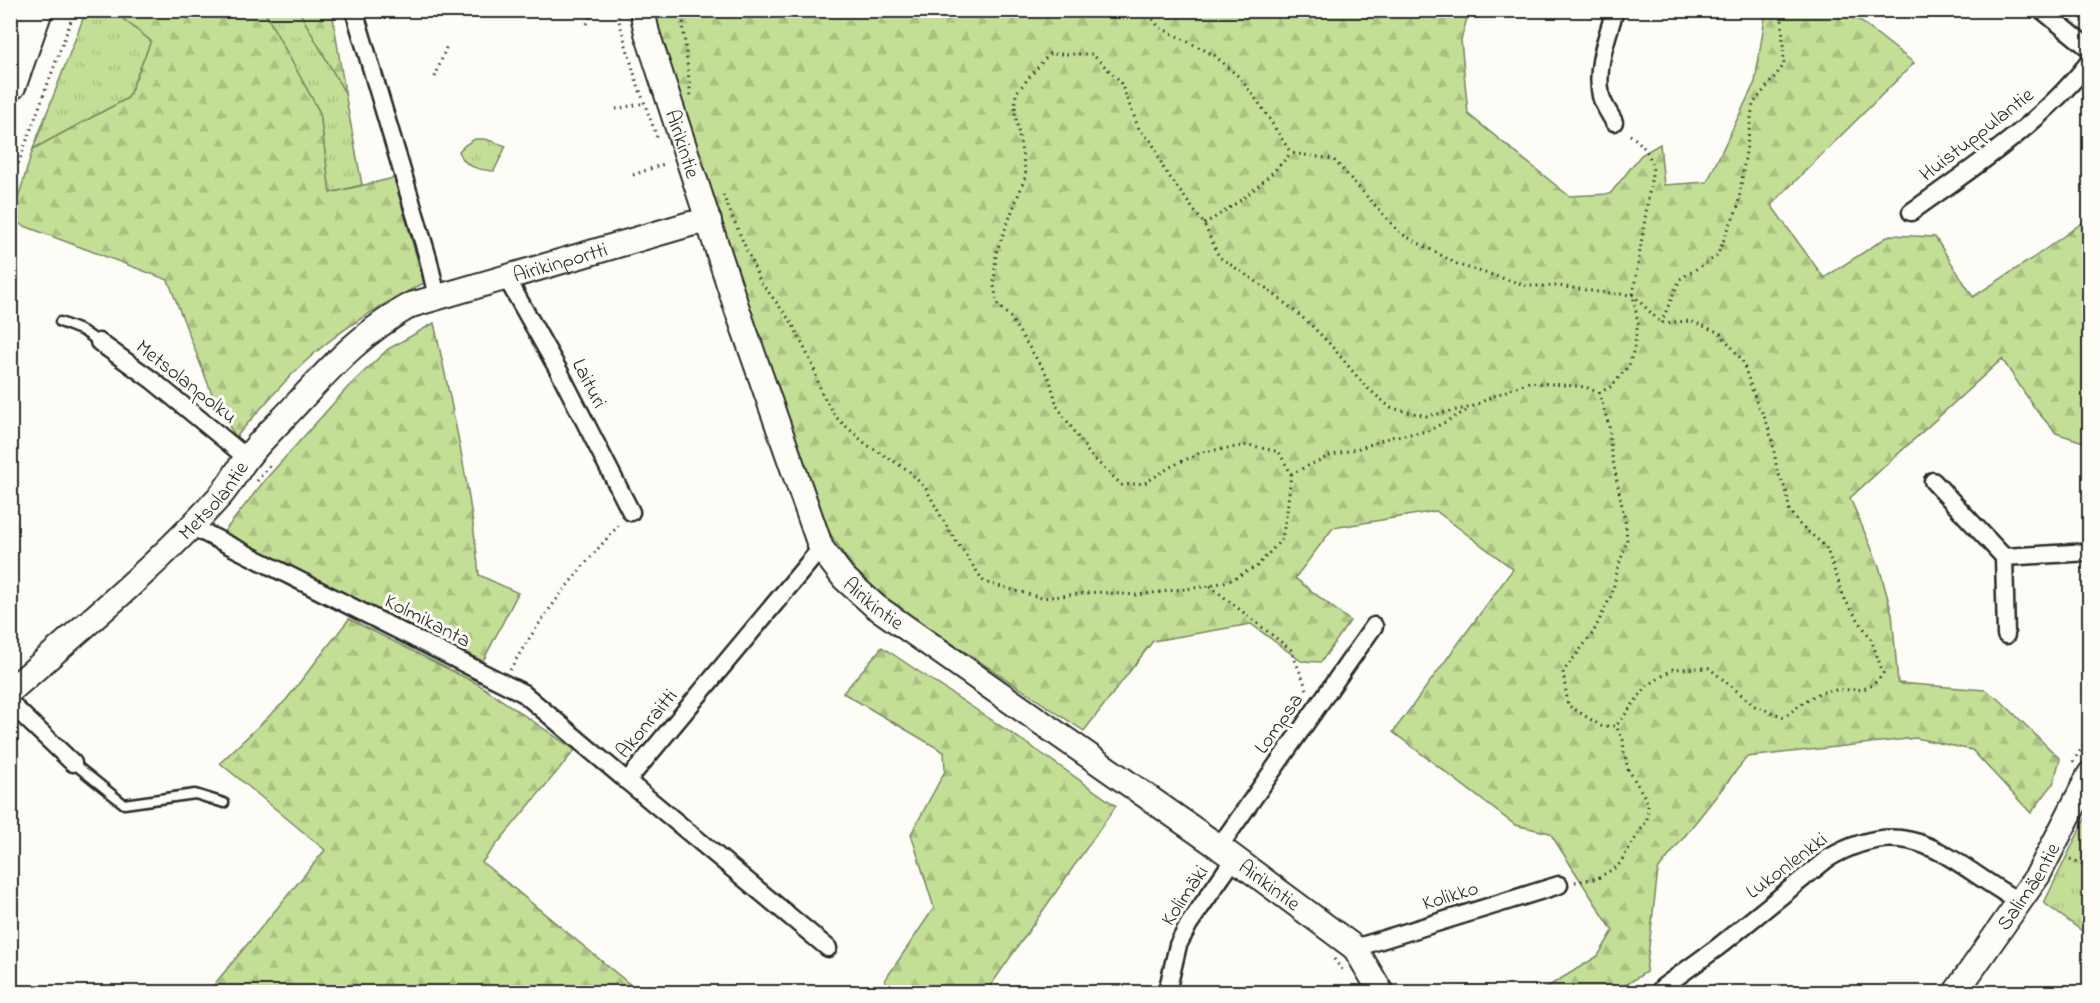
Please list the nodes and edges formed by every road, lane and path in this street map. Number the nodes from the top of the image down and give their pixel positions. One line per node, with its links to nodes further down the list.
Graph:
1 (36, 10): 17 (highway)
2 (75, 10): 26 (path)
3 (354, 10): 33 (street)
4 (594, 10): 12 (path)
5 (616, 10): 19 (path)
6 (642, 10): 29 (street, Airikintie)
7 (684, 10): 18 (path)
8 (1145, 10): 24 (path)
9 (1615, 10): 21 (street)
10 (1786, 10): 36 (path)
11 (2042, 10): 14 (street)
12 (587, 24)
13 (447, 45): 16 (path)
14 (2090, 49)
15 (2090, 61): 28 (street, Huistuppulantie)
16 (435, 76)
17 (10, 84)
18 (692, 102)
19 (645, 103): 20 (path); 22 (path)
20 (616, 109)
21 (1614, 122): 32 (path)
22 (660, 143)
23 (663, 153): 25 (path)
24 (1291, 153): 30 (path); 32 (path)
25 (633, 175)
26 (10, 186)
27 (719, 186): 50 (path)
28 (1911, 212)
29 (709, 221): 31 (street, Airikinportti); 47 (street, Airikintie)
30 (1204, 224): 39 (path); 42 (path)
31 (506, 278): 33 (street, Airikinportti); 45 (street, Laituri)
32 (1633, 295): 36 (path); 38 (path)
33 (437, 297): 34 (street, Airikinportti)
34 (411, 305): 40 (street, Metsolantie)
35 (60, 322): 37 (lane)
36 (1661, 323): 57 (path)
37 (99, 342): 40 (street, Metsolanpolku)
38 (1599, 393): 39 (path); 57 (path)
39 (1472, 407): 42 (path)
40 (247, 458): 46 (street, Metsolantie)
41 (272, 461): 44 (path)
42 (1291, 474): 50 (path)
43 (1933, 481): 49 (street)
44 (253, 488)
45 (631, 512): 53 (path)
46 (191, 526): 53 (street, Kolmikanta); 54 (street, Metsolantie)
47 (820, 548): 61 (street, Akonraitti); 63 (street, Airikintie)
48 (2090, 552): 49 (street)
49 (2004, 557): 52 (street)
50 (1210, 586): 56 (path)
51 (1374, 626): 56 (street, Lompsa)
52 (2006, 634)
53 (504, 682): 61 (street, Kolmikanta)
54 (10, 691)
55 (10, 704): 59 (street)
56 (1315, 710): 63 (street, Lompsa)
57 (1616, 726): 64 (path)
58 (2090, 735): 60 (path)
59 (73, 763): 62 (lane)
60 (2079, 771): 65 (street, Salimäentie)
61 (627, 781): 66 (street, Akonraitti)
62 (224, 803)
63 (1226, 853): 67 (street, Airikintie); 69 (street, Kolimäki)
64 (1559, 885): 67 (street, Kolikko)
65 (2020, 902): 68 (street, Salimäentie); 71 (street, Lukonlenkki)
66 (828, 948)
67 (1355, 948): 70 (street, Airikintie)
68 (1955, 989): 72 (path)
69 (1167, 993)
70 (1380, 993)
71 (1659, 993)
72 (1930, 993)

